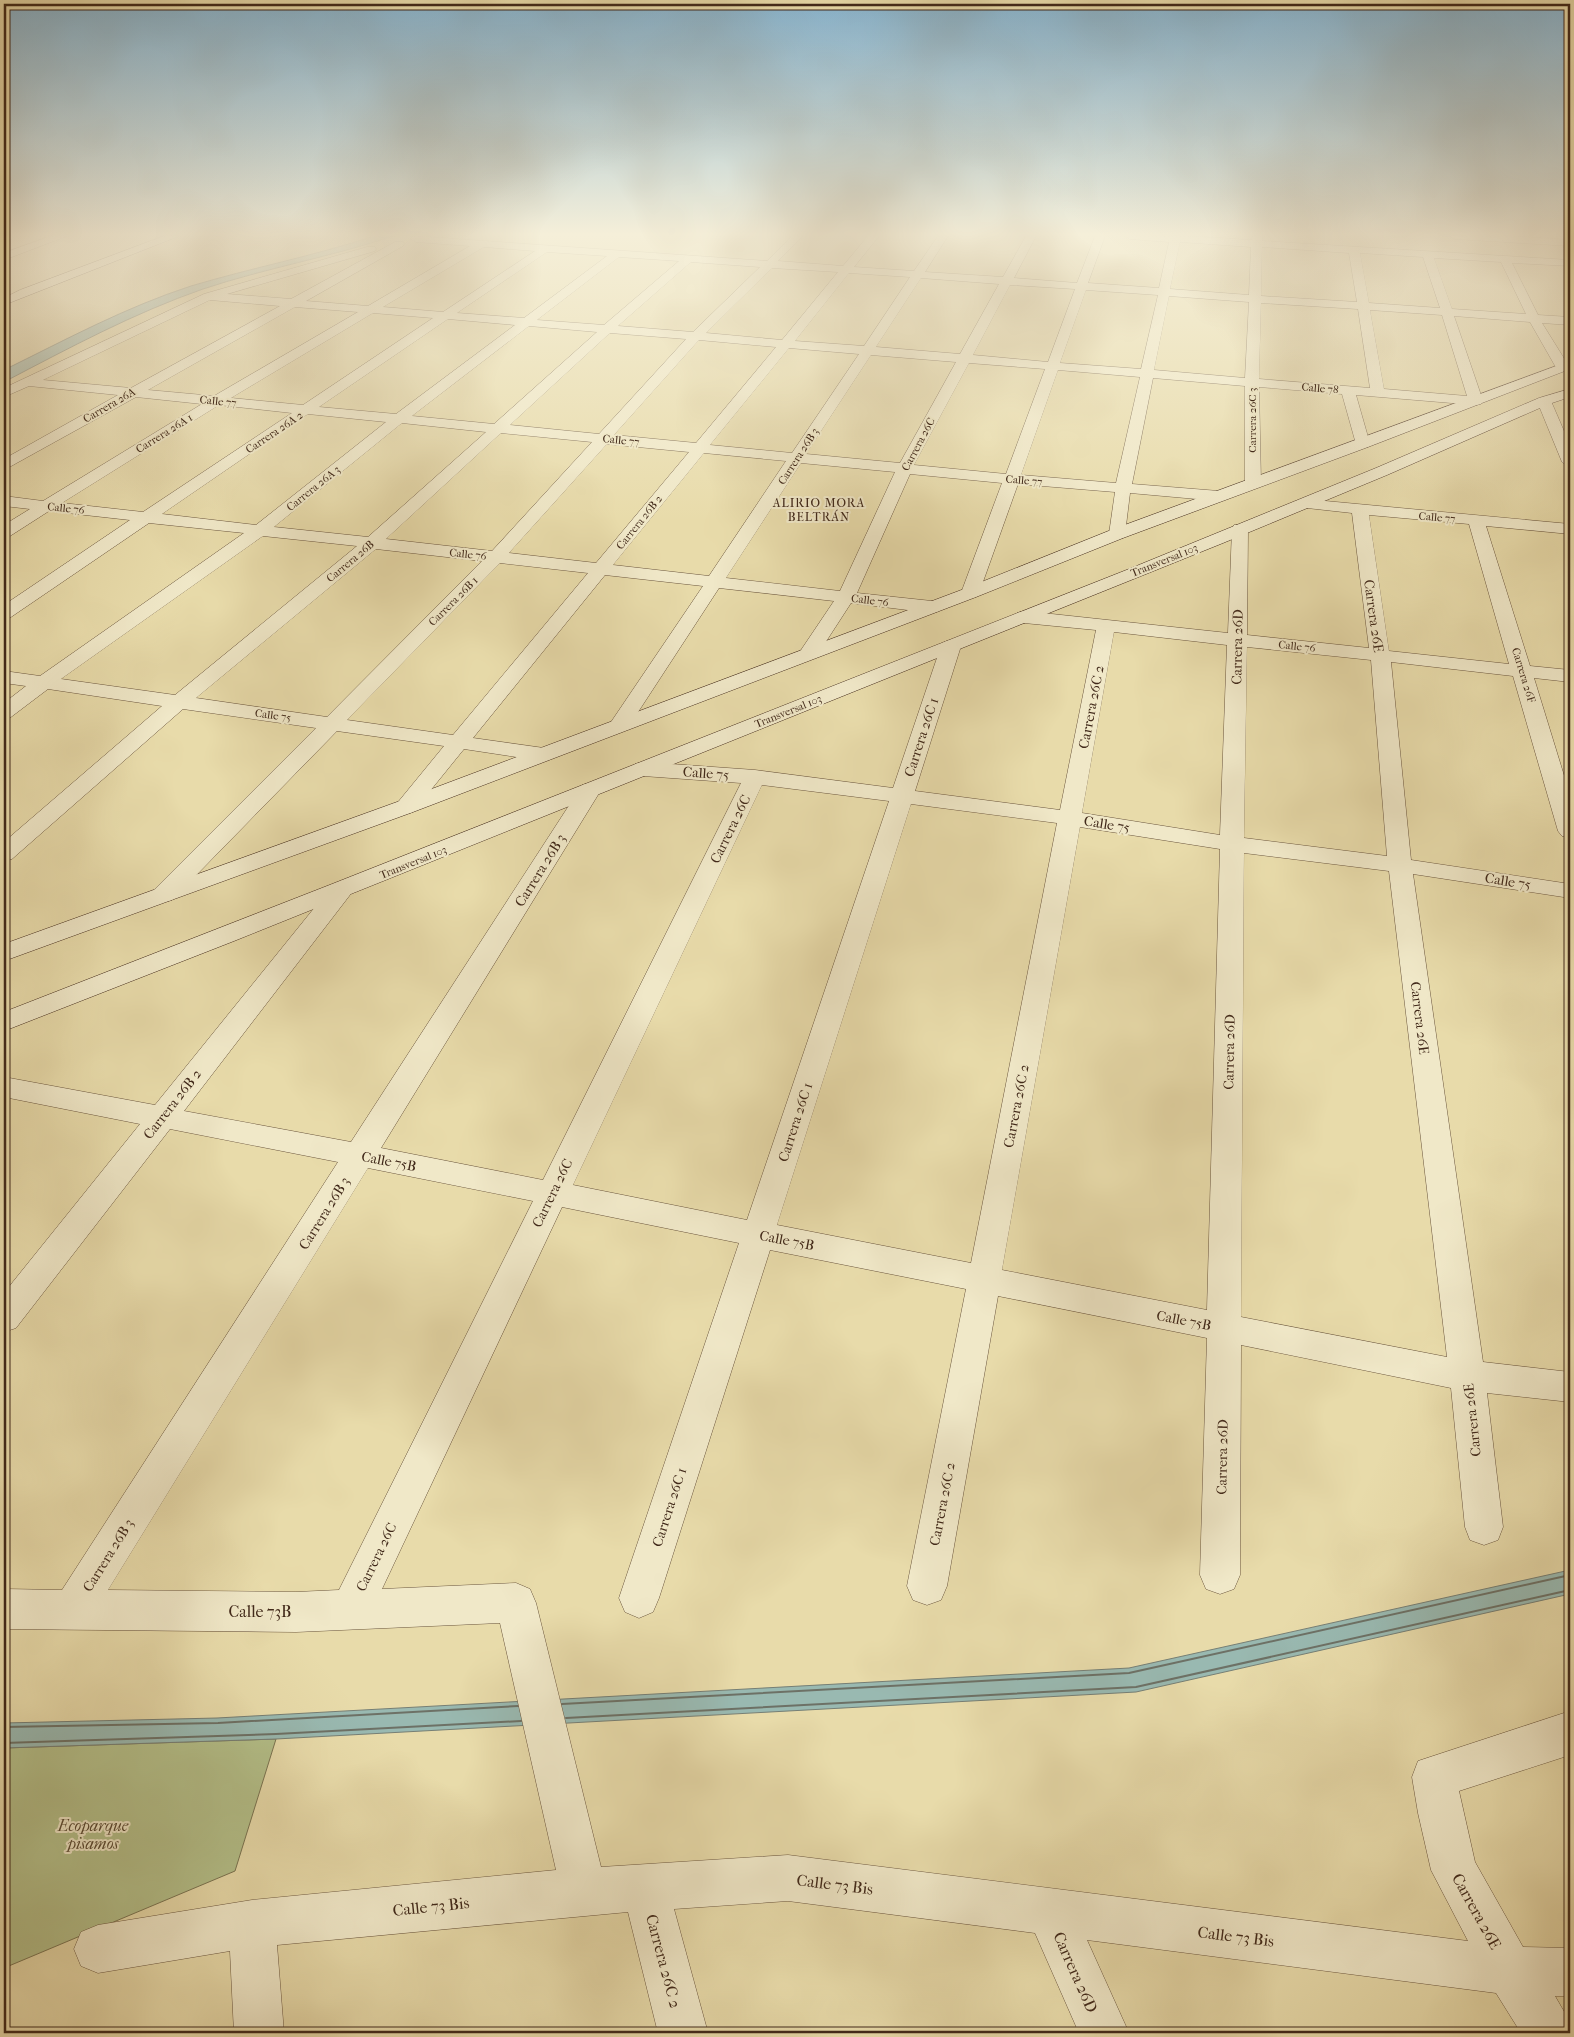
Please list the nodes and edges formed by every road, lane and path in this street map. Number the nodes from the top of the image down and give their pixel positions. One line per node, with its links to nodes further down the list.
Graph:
1 (133, 331): 25 (street)
2 (243, 331): 31 (street, Carrera 26A)
3 (334, 331): 32 (street, Carrera 26A 1)
4 (425, 331): 35 (street, Carrera 26A 2)
5 (517, 331): 36 (street, Carrera 26A 3)
6 (605, 331): 37 (street, Carrera 26B)
7 (622, 331): 18 (street, Calle 78)
8 (701, 331): 18 (street, Carrera 26B 1)
9 (796, 331): 19 (street, Carrera 26B 2)
10 (880, 331): 20 (street, Carrera 26B 3)
11 (979, 331): 21 (street, Carrera 26C)
12 (1065, 331): 22 (street)
13 (1156, 331): 24 (street)
14 (1254, 331): 26 (street, Carrera 26C 3)
15 (1367, 331): 28 (street)
16 (1453, 331): 33 (street)
17 (1542, 331): 23 (street)
18 (696, 336): 19 (street, Calle 78); 38 (street, Carrera 26B 1)
19 (785, 344): 20 (street, Calle 78); 40 (street, Carrera 26B 2)
20 (867, 351): 21 (street, Calle 78); 41 (street, Carrera 26B 3)
21 (964, 359): 22 (street, Calle 78); 44 (street, Carrera 26C)
22 (1052, 366): 24 (street, Calle 78); 45 (street)
23 (1567, 366): 33 (street, Transversal 103)
24 (1147, 374): 26 (street, Calle 78); 46 (street)
25 (24, 382): 30 (street); 31 (street, Calle 77)
26 (1252, 382): 27 (street, Calle 78); 49 (street, Carrera 26C 3)
27 (1348, 390): 28 (street, Calle 78); 39 (street)
28 (1378, 392): 33 (street, Calle 78)
29 (1570, 392): 34 (street, Transversal 103)
30 (4, 393)
31 (130, 393): 32 (street, Calle 77); 43 (street, Carrera 26A)
32 (216, 401): 35 (street, Calle 77); 51 (street, Carrera 26A 1)
33 (1476, 401): 39 (street, Transversal 103)
34 (1544, 401): 42 (street); 50 (street, Transversal 103)
35 (307, 410): 36 (street, Calle 77); 53 (street, Carrera 26A 2)
36 (399, 419): 37 (street, Calle 77); 56 (street, Carrera 26A 3)
37 (499, 428): 38 (street, Calle 77); 60 (street, Carrera 26B)
38 (604, 439): 40 (street, Calle 77); 61 (street, Carrera 26B 1)
39 (1363, 444): 49 (street, Transversal 103)
40 (700, 448): 41 (street, Calle 77); 62 (street, Carrera 26B 2)
41 (797, 458): 44 (street, Calle 77); 63 (street, Carrera 26B 3)
42 (1570, 462)
43 (4, 465)
44 (905, 468): 45 (street, Calle 77); 65 (street, Carrera 26C)
45 (1012, 478): 46 (street, Calle 77); 64 (street)
46 (1123, 489): 47 (street, Calle 77); 59 (street)
47 (1219, 496): 49 (street, Transversal 103); 59 (street, Transversal 103)
48 (4, 501): 51 (street, Calle 76)
49 (1263, 501): 50 (street, Transversal 103); 57 (street, Transversal 103)
50 (1304, 504): 52 (street, Calle 77)
51 (46, 506): 53 (street, Calle 76); 58 (street, Carrera 26A 1)
52 (1360, 510): 54 (street, Calle 77); 73 (street, Carrera 26E)
53 (147, 518): 56 (street, Calle 76); 67 (street, Carrera 26A 2)
54 (1476, 520): 55 (street, Calle 77); 74 (street, Carrera 26F)
55 (1570, 529)
56 (260, 530): 60 (street, Calle 76); 77 (street, Carrera 26A 3)
57 (1240, 530): 68 (street, Transversal 103); 70 (street, Carrera 26D)
58 (4, 532)
59 (1117, 534): 64 (street, Transversal 103)
60 (372, 543): 61 (street, Calle 76); 78 (street, Carrera 26B)
61 (496, 557): 62 (street, Calle 76); 80 (street, Carrera 26B 1)
62 (600, 569): 63 (street, Calle 76); 82 (street, Carrera 26B 2)
63 (715, 582): 65 (street, Calle 76); 81 (street, Carrera 26B 3)
64 (970, 593): 66 (street, Transversal 103)
65 (846, 597): 66 (street, Calle 76); 72 (street, Carrera 26C)
66 (932, 607): 72 (street, Transversal 103)
67 (4, 613)
68 (1024, 617): 69 (street, Calle 76); 71 (street, Transversal 103)
69 (1106, 625): 70 (street, Calle 76); 89 (street, Carrera 26C 2)
70 (1236, 639): 73 (street, Calle 76); 91 (street, Carrera 26D)
71 (951, 646): 84 (street, Transversal 103); 87 (street, Carrera 26C 1)
72 (809, 652): 81 (street, Transversal 103)
73 (1380, 655): 74 (street, Calle 76); 93 (street, Carrera 26E)
74 (1524, 671): 75 (street, Calle 76); 90 (street, Carrera 26F)
75 (1570, 676)
76 (4, 677): 77 (street, Calle 75)
77 (44, 683): 78 (street, Calle 75); 79 (street, Carrera 26A 3)
78 (179, 702): 80 (street, Calle 75); 92 (street, Carrera 26B)
79 (4, 714)
80 (332, 724): 82 (street, Calle 75); 96 (street, Carrera 26B 1)
81 (620, 725): 83 (street, Transversal 103)
82 (458, 742): 83 (street, Calle 75); 88 (street, Carrera 26B 2)
83 (543, 754): 88 (street, Transversal 103)
84 (643, 769): 85 (street, Calle 75); 86 (street, Transversal 103)
85 (755, 777): 87 (street, Calle 75); 102 (street, Carrera 26C)
86 (590, 790): 94 (street, Transversal 103); 101 (street, Carrera 26B 3)
87 (902, 796): 89 (street, Calle 75); 103 (street, Carrera 26C 1)
88 (405, 807): 96 (street, Transversal 103)
89 (1070, 818): 91 (street, Calle 75); 104 (street, Carrera 26C 2)
90 (1570, 831)
91 (1232, 844): 93 (street, Calle 75); 106 (street, Carrera 26D)
92 (4, 854)
93 (1400, 865): 95 (street, Calle 75); 107 (street, Carrera 26E)
94 (341, 891): 98 (street, Transversal 103); 100 (street, Carrera 26B 2)
95 (1570, 891)
96 (163, 895): 97 (street, Transversal 103)
97 (4, 953)
98 (4, 1022)
99 (4, 1087): 100 (street, Calle 75B)
100 (162, 1117): 101 (street, Calle 75B); 105 (street, Carrera 26B 2)
101 (360, 1156): 102 (street, Calle 75B); 114 (street, Carrera 26B 3)
102 (552, 1194): 103 (street, Calle 75B); 115 (street, Carrera 26C)
103 (758, 1234): 104 (street, Calle 75B); 112 (street, Carrera 26C 1)
104 (984, 1280): 106 (street, Calle 75B); 111 (street, Carrera 26C 2)
105 (4, 1318)
106 (1224, 1328): 107 (street, Calle 75B); 110 (street, Carrera 26D)
107 (1467, 1376): 108 (street, Calle 75B); 109 (street, Carrera 26E)
108 (1570, 1386)
109 (1484, 1526)
110 (1220, 1575)
111 (927, 1586)
112 (639, 1598)
113 (4, 1609): 114 (street, Calle 73B)
114 (74, 1609): 115 (street, Calle 73B)
115 (351, 1609): 118 (street, Calle 73B)
116 (1570, 1733): 122 (street, Carrera 26E)
117 (645, 1888): 118 (street, Calle 73 Bis); 119 (street, Calle 73 Bis); 125 (street, Carrera 26C 2)
118 (584, 1891): 120 (street, Calle 73 Bis)
119 (1049, 1911): 122 (street, Calle 73 Bis); 126 (street, Carrera 26D)
120 (252, 1924): 121 (street, Calle 73 Bis); 124 (street)
121 (98, 1949)
122 (1510, 1971): 123 (street, Calle 73 Bis); 127 (street, Carrera 26E)
123 (1570, 1972)
124 (259, 2033)
125 (683, 2033)
126 (1104, 2033)
127 (1550, 2033)

